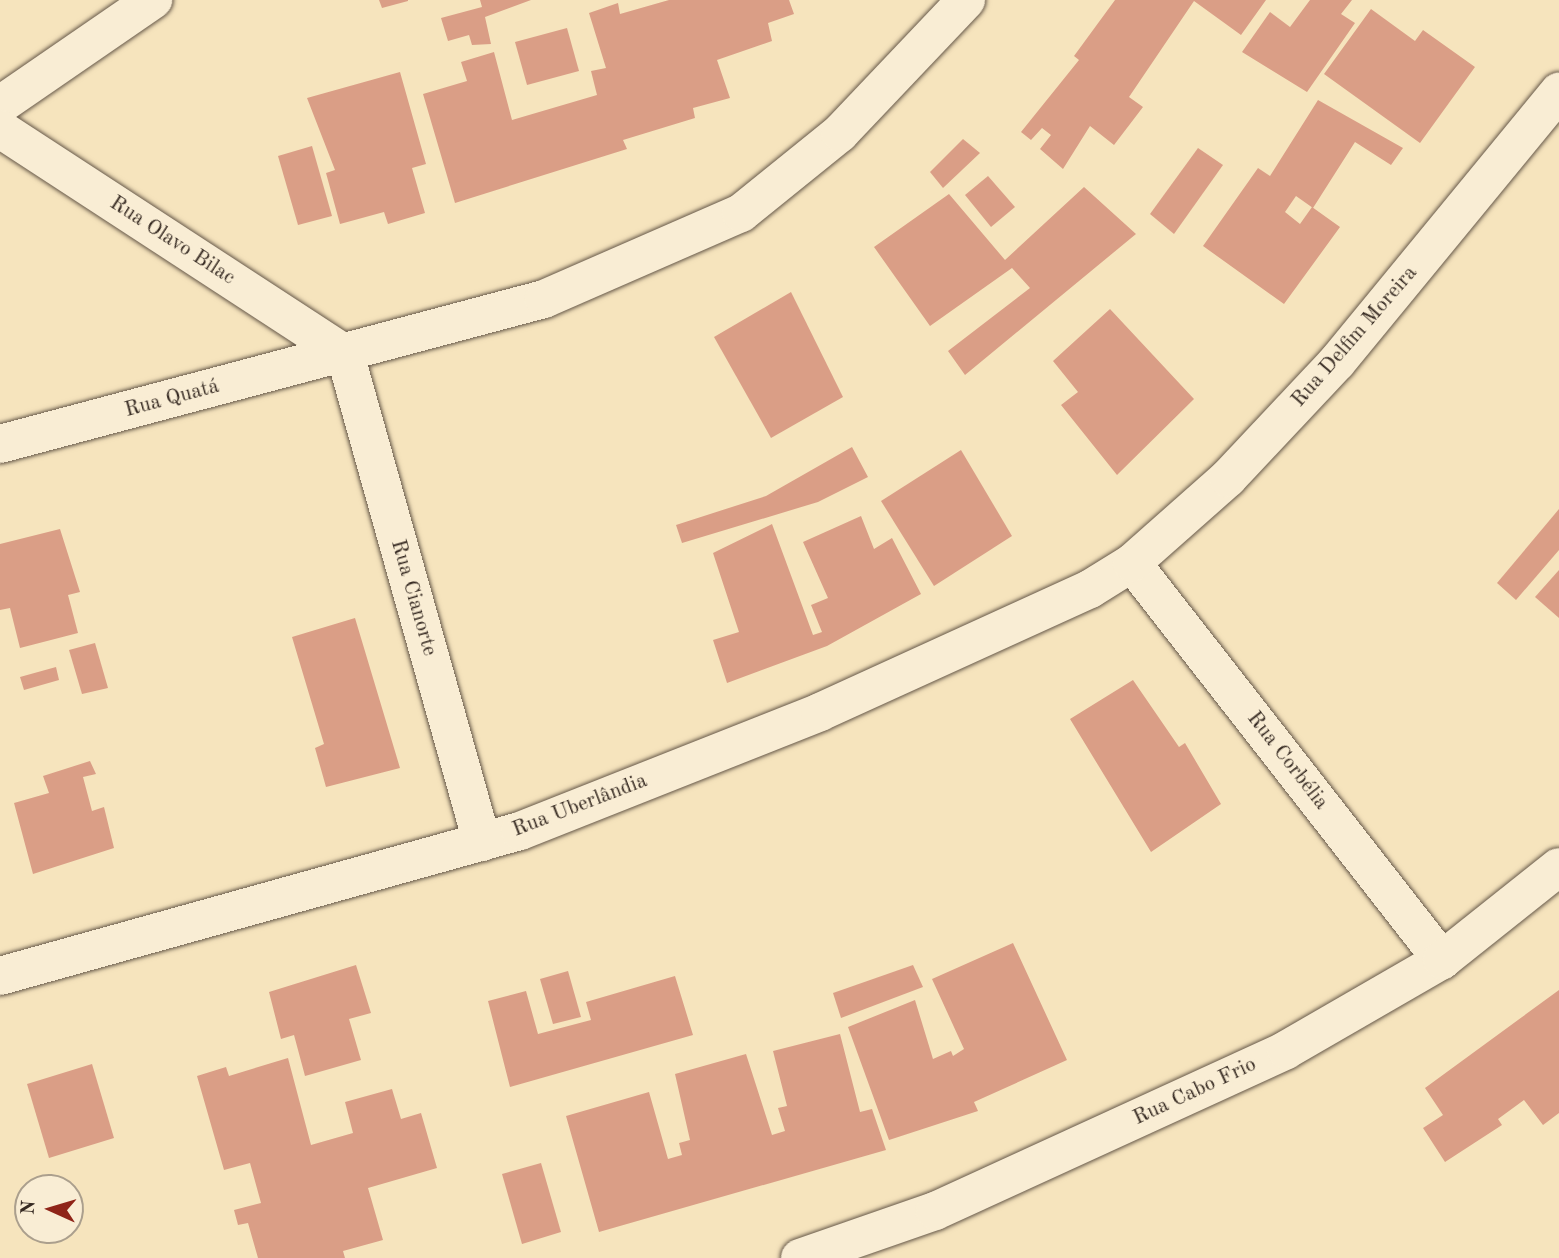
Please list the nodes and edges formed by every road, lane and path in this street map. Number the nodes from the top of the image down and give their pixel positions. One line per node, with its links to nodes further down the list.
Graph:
1 (153, 0): 4 (street)
2 (966, 0): 6 (street, Rua Quatá)
3 (1559, 92): 8 (street, Rua Delfim Moreira)
4 (0, 105)
5 (0, 128): 6 (street, Rua Olavo Bilac)
6 (345, 354): 7 (street, Rua Quatá); 9 (street, Rua Cianorte)
7 (0, 444)
8 (1132, 563): 9 (street, Rua Uberlândia); 11 (street, Rua Corbélia)
9 (482, 842): 12 (street, Rua Uberlândia)
10 (1559, 867): 11 (street, Rua Cabo Frio)
11 (1442, 960): 13 (street, Rua Cabo Frio)
12 (0, 976)
13 (800, 1258)

